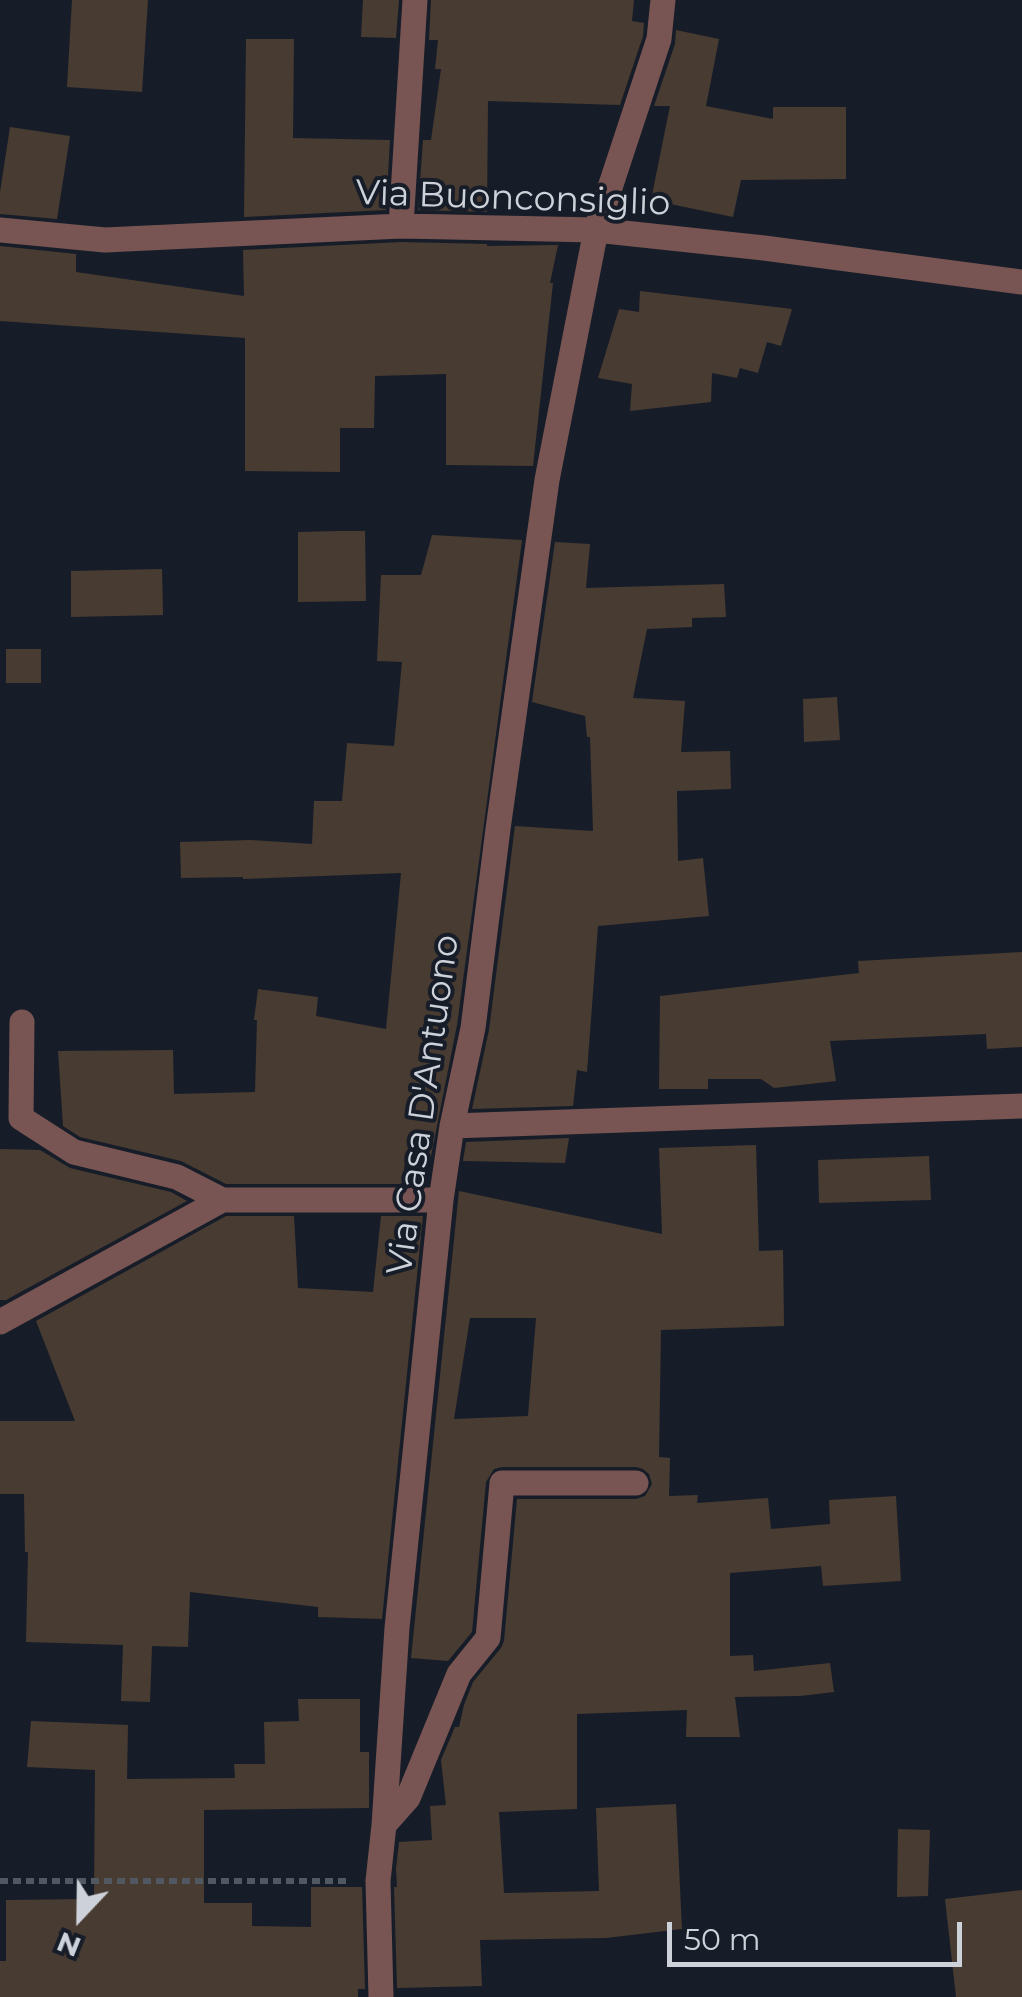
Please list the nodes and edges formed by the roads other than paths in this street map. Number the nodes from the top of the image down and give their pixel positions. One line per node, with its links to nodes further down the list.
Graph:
1 (415, 0): 3 (street)
2 (663, 0): 5 (street, Via Casa D'Antuono)
3 (401, 226): 4 (street, Via Buonconsiglio); 5 (street, Via Buonconsiglio)
4 (0, 230)
5 (596, 230): 6 (street, Via Buonconsiglio); 9 (street, Via Casa D'Antuono)
6 (1022, 282)
7 (22, 1022): 10 (street)
8 (1022, 1106): 9 (street)
9 (452, 1126): 11 (street, Via Casa D'Antuono)
10 (222, 1200): 11 (street); 12 (street)
11 (441, 1200): 14 (street, Via Casa D'Antuono)
12 (0, 1322)
13 (636, 1483): 14 (street)
14 (384, 1825): 15 (street, Via Casa D'Antuono)
15 (381, 1997)

